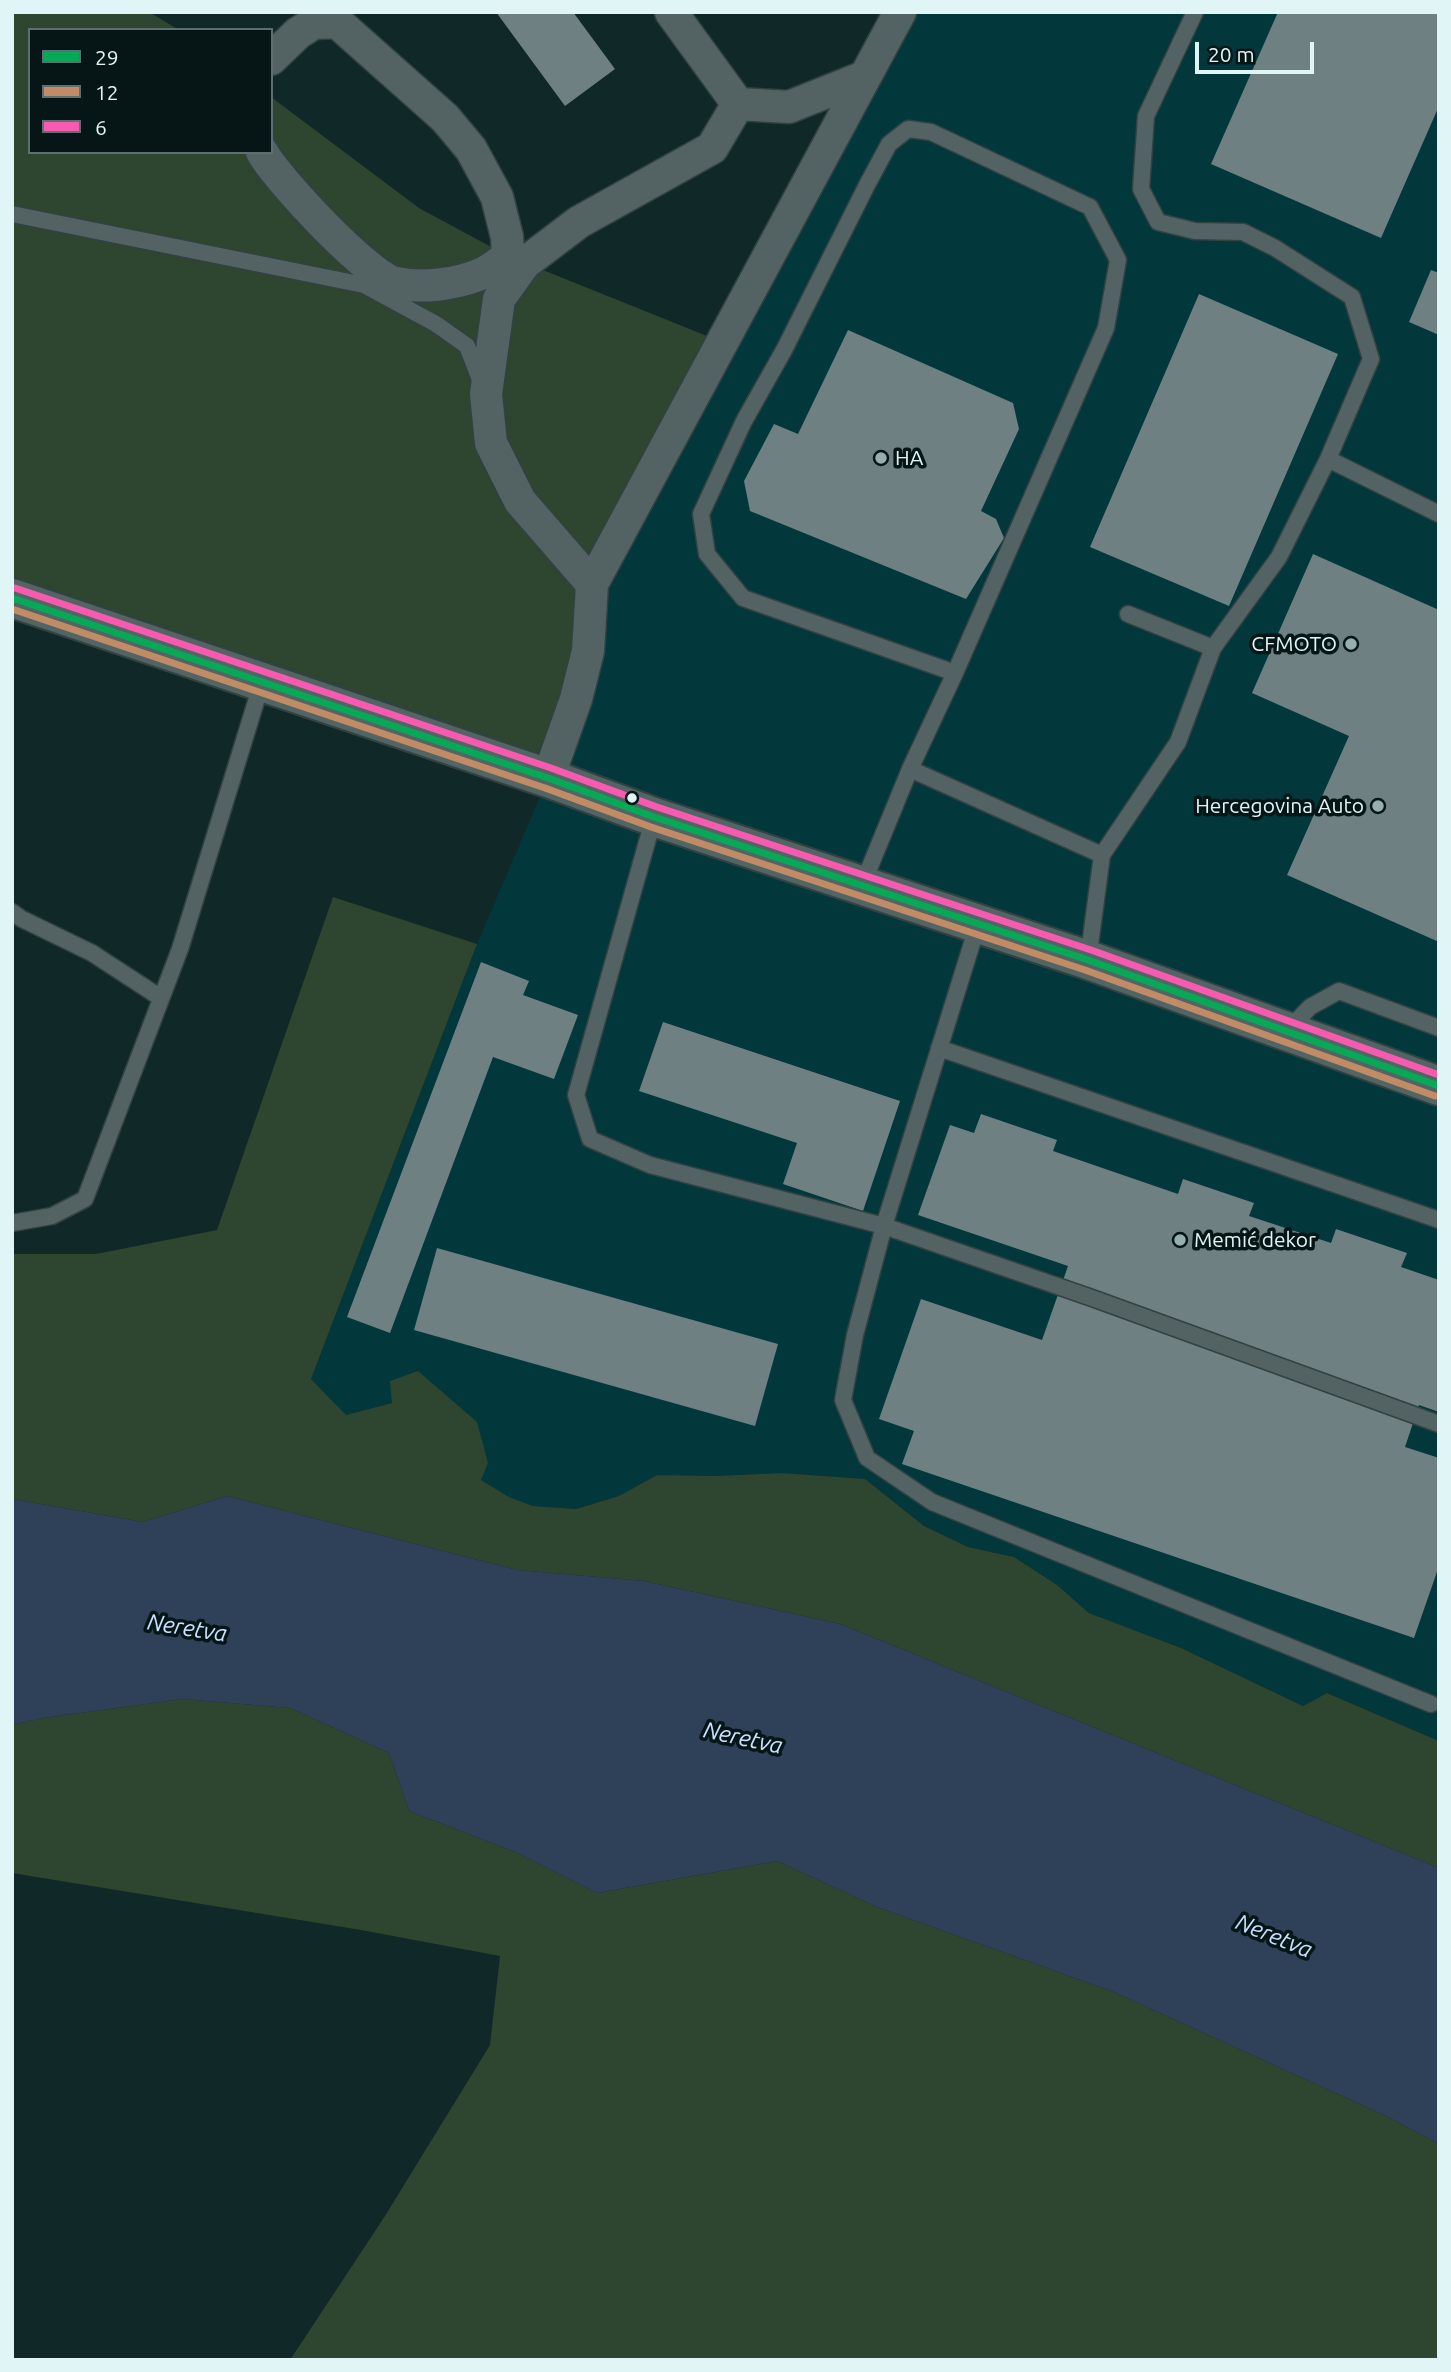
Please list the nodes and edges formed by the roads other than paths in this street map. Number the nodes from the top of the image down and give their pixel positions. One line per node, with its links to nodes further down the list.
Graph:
1 (671, 12): 6 (street)
2 (900, 12): 5 (street)
3 (1195, 12): 12 (lane)
4 (273, 58): 9 (street)
5 (864, 77): 6 (street); 14 (street)
6 (738, 104): 9 (street)
7 (264, 154): 10 (street)
8 (12, 214): 10 (lane)
9 (517, 259): 10 (street); 11 (street)
10 (379, 284): 11 (lane)
11 (486, 394): 14 (street)
12 (1328, 459): 13 (lane); 17 (lane)
13 (1439, 514)
14 (592, 584): 21 (street)
15 (12, 598): 19 (street)
16 (1128, 614): 17 (lane)
17 (1213, 648): 23 (lane)
18 (955, 673): 18 (lane); 20 (lane)
19 (262, 681): 21 (street); 28 (lane)
20 (910, 769): 23 (lane); 24 (lane)
21 (548, 778): 22 (street)
22 (654, 817): 24 (street); 35 (lane)
23 (1102, 855): 27 (lane)
24 (862, 886): 26 (street)
25 (12, 912): 28 (lane)
26 (978, 924): 27 (street); 31 (lane)
27 (1088, 960): 30 (street)
28 (161, 998): 34 (lane)
29 (1439, 1028): 30 (lane)
30 (1287, 1031): 32 (street)
31 (939, 1048): 33 (lane); 35 (lane)
32 (1439, 1086)
33 (1439, 1220)
34 (12, 1223)
35 (884, 1226): 36 (lane); 37 (lane)
36 (1439, 1424)
37 (1431, 1704)

